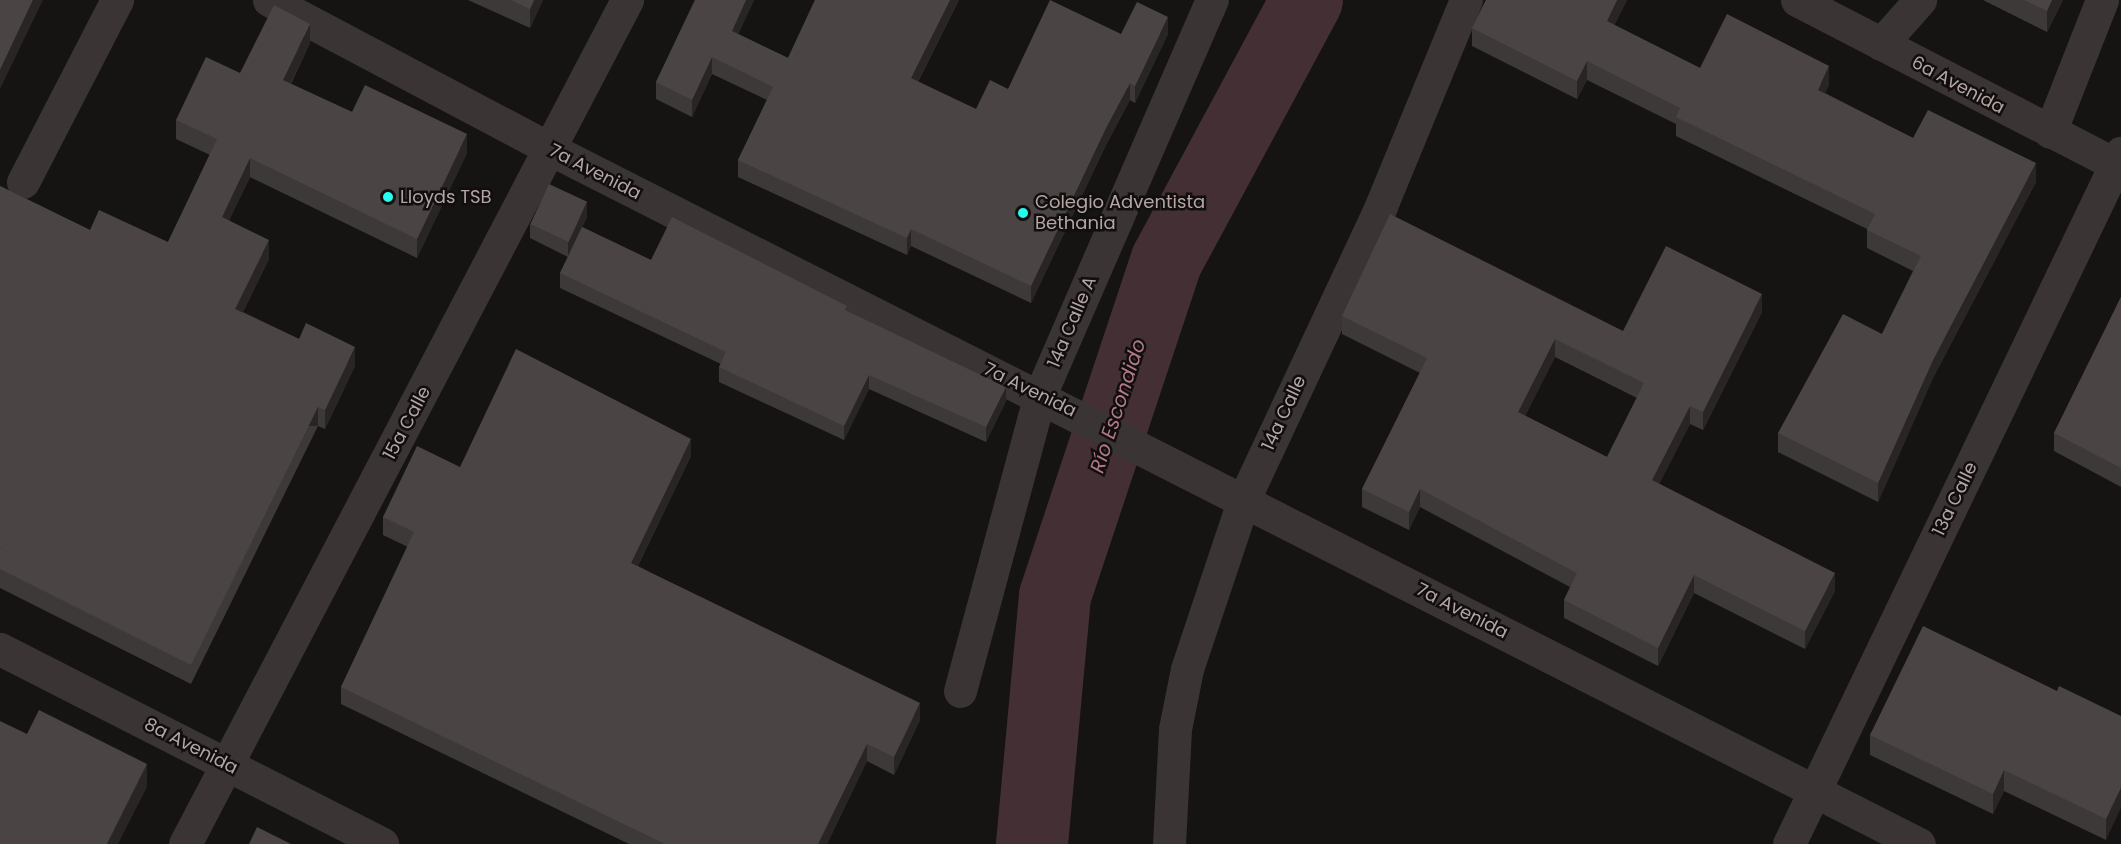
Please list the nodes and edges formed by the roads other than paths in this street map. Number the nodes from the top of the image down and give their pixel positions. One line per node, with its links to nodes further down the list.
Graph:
1 (117, 0): 13 (street)
2 (269, 0): 11 (street, 7a Avenida)
3 (627, 0): 11 (street, 15a Calle)
4 (1212, 0): 14 (street, 14a Calle A)
5 (1466, 0): 15 (street, 14a Calle)
6 (1797, 0): 9 (street, 6a Avenida)
7 (1920, 0): 9 (street)
8 (2102, 0): 10 (street)
9 (1881, 44): 10 (street, 6a Avenida)
10 (2050, 132): 12 (street, 6a Avenida)
11 (552, 150): 14 (street, 7a Avenida); 18 (street, 15a Calle)
12 (2119, 161): 19 (street, 13a Calle)
13 (23, 182)
14 (1054, 402): 15 (street, 7a Avenida); 17 (street, 14a Calle A)
15 (1244, 499): 19 (street, 7a Avenida); 22 (street, 14a Calle)
16 (0, 649): 18 (street, 8a Avenida)
17 (960, 691)
18 (226, 764): 20 (street, 15a Calle); 21 (street, 8a Avenida)
19 (1816, 790): 23 (street, 13a Calle); 24 (street, 7a Avenida)
20 (185, 844)
21 (382, 844)
22 (1169, 844)
23 (1789, 844)
24 (1919, 844)

